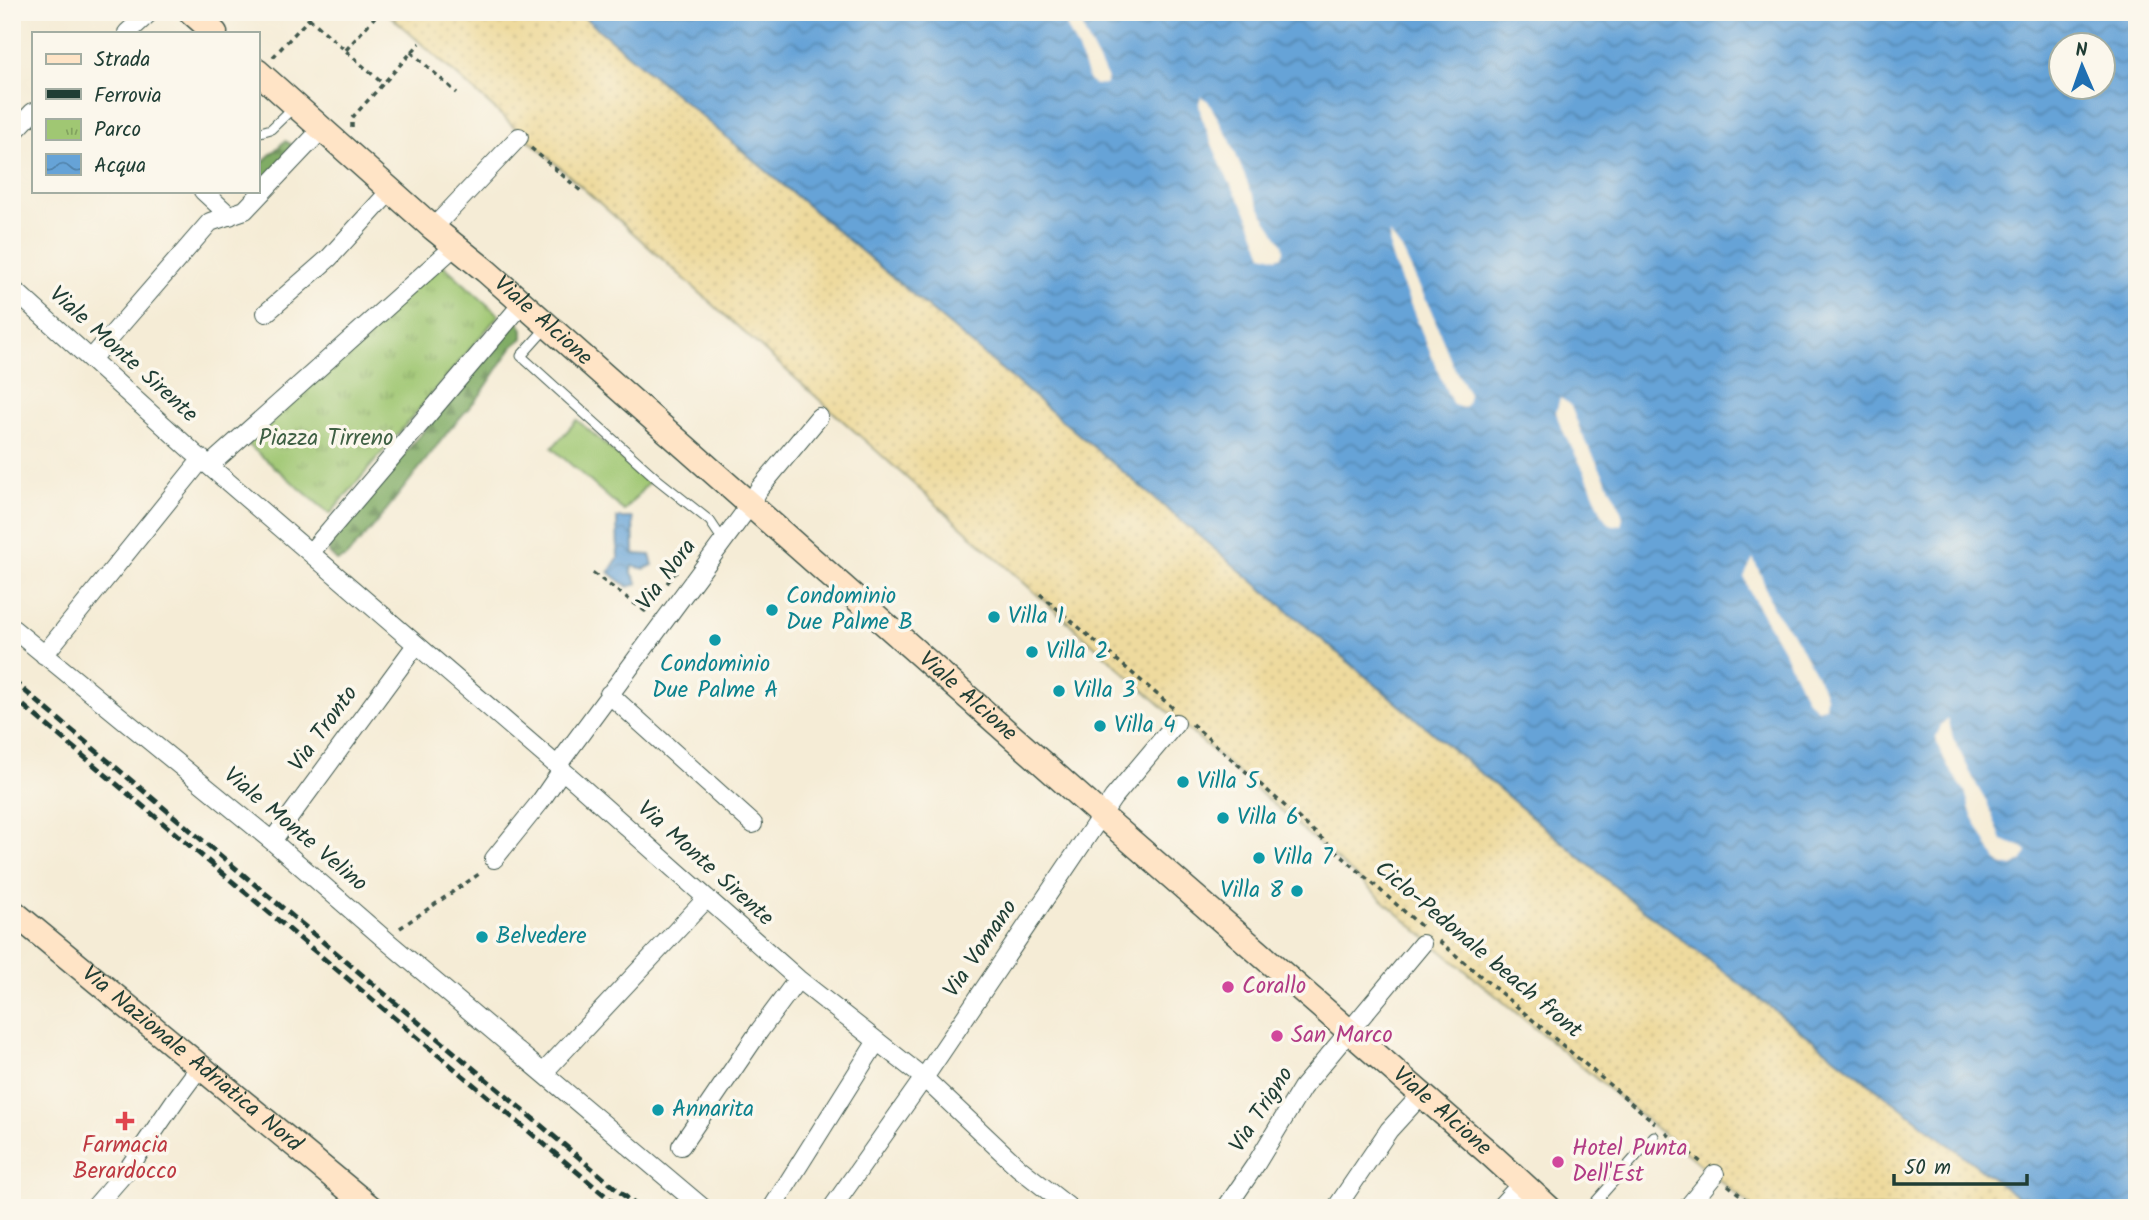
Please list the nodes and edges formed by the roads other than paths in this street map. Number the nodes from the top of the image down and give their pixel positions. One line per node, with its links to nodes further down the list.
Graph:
1 (150, 12): 3 (street)
2 (191, 12): 4 (street)
3 (128, 32)
4 (214, 32)
5 (263, 66): 6 (street, Viale Alcione)
6 (296, 105): 8 (street, Viale Alcione); 9 (lane)
7 (32, 113): 10 (street)
8 (322, 129): 12 (street, Viale Alcione); 14 (street)
9 (259, 132)
10 (12, 134)
11 (519, 137): 15 (street)
12 (391, 190): 15 (street, Viale Alcione); 19 (street)
13 (203, 192): 14 (street)
14 (230, 216): 21 (street)
15 (433, 228): 16 (street, Viale Alcione)
16 (455, 246): 18 (street, Viale Alcione); 23 (street)
17 (12, 288): 21 (street, Viale Monte Sirente)
18 (522, 304): 20 (street, Viale Alcione); 26 (street)
19 (267, 313)
20 (547, 326): 24 (street, Viale Alcione); 25 (lane)
21 (91, 359): 23 (street, Viale Monte Sirente)
22 (819, 416): 24 (street, Via Nora)
23 (206, 462): 26 (street, Viale Monte Sirente); 29 (street)
24 (750, 505): 25 (street, Via Nora); 33 (street, Viale Alcione)
25 (724, 538): 30 (street, Via Nora)
26 (311, 552): 28 (street, Via Monte Sirente)
27 (12, 628): 29 (street, Viale Monte Velino)
28 (416, 645): 32 (street, Via Monte Sirente); 35 (street, Via Tronto)
29 (44, 655): 35 (street, Viale Monte Velino)
30 (609, 694): 32 (street, Via Nora); 34 (street)
31 (1182, 720): 33 (street, Via Vomano)
32 (561, 770): 36 (street, Via Nora); 37 (street, Via Monte Sirente)
33 (1101, 815): 41 (street, Viale Alcione); 45 (street, Via Vomano)
34 (753, 824)
35 (272, 841): 44 (street, Viale Monte Velino)
36 (494, 859)
37 (707, 898): 40 (street, Via Monte Sirente); 44 (street)
38 (12, 911): 43 (street, Via Nazionale Adriatica Nord)
39 (1422, 944): 41 (street, Via Trigno)
40 (799, 979): 42 (street, Via Monte Sirente); 48 (street)
41 (1350, 1033): 46 (street, Viale Alcione); 57 (street, Via Trigno)
42 (877, 1041): 45 (street, Via Monte Sirente); 54 (street)
43 (199, 1068): 51 (street); 52 (street, Via Nazionale Adriatica Nord)
44 (544, 1072): 53 (street, Viale Monte Velino)
45 (924, 1078): 55 (street, Via Vomano); 56 (street, Via Monte Sirente)
46 (1421, 1095): 50 (street, Viale Alcione); 58 (street)
47 (1654, 1136): 61 (lane)
48 (681, 1146)
49 (1715, 1174): 62 (street)
50 (1522, 1183): 59 (street); 60 (street, Viale Alcione)
51 (94, 1208)
52 (371, 1208)
53 (703, 1208)
54 (772, 1208)
55 (832, 1208)
56 (1070, 1208)
57 (1226, 1208)
58 (1336, 1208)
59 (1499, 1208)
60 (1549, 1208)
61 (1590, 1208)
62 (1687, 1208)

